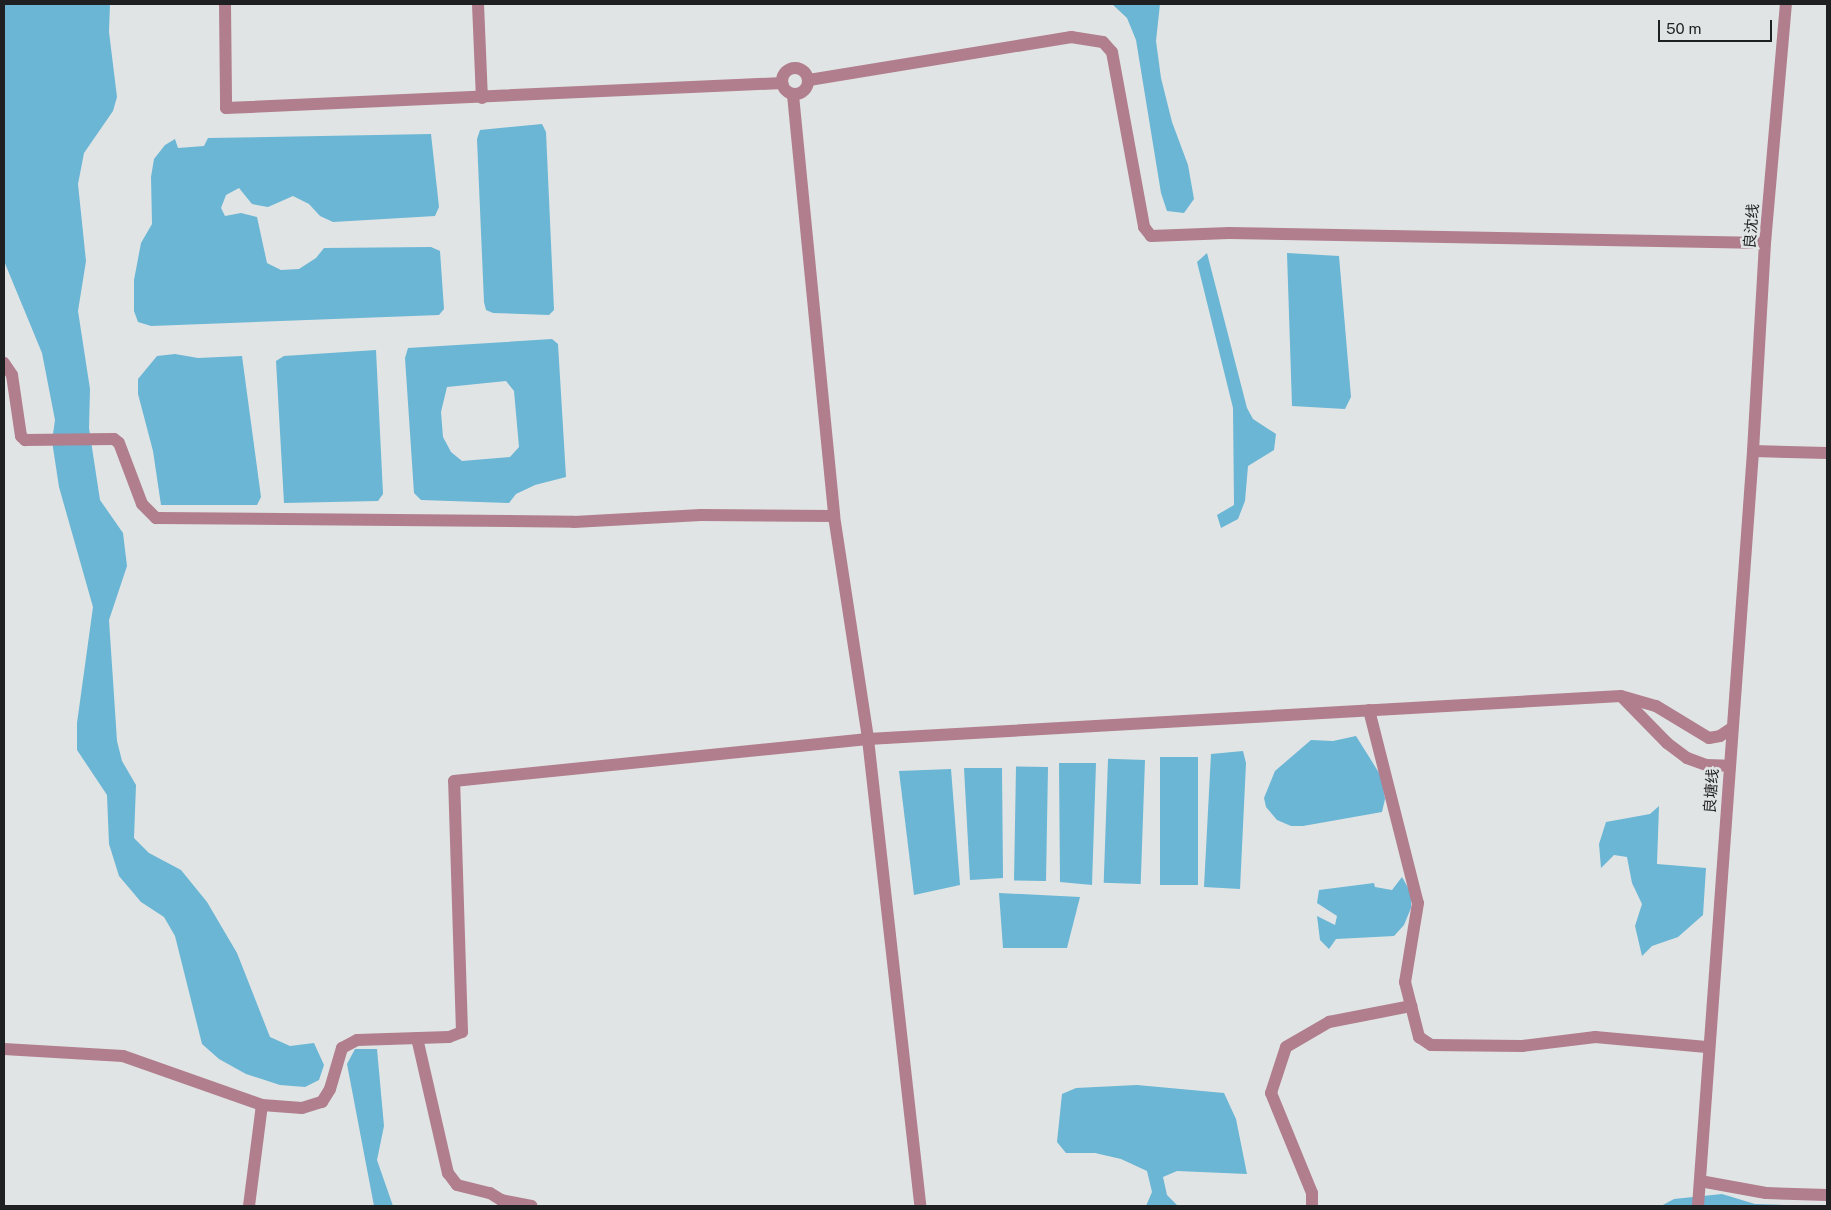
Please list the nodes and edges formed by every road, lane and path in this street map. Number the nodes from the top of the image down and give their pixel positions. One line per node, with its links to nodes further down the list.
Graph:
1 (225, 4): 7 (street)
2 (478, 4): 7 (street)
3 (1786, 4): 8 (street, 良沈线)
4 (808, 80): 5 (street); 6 (street); 8 (street)
5 (782, 83): 6 (street); 7 (street)
6 (793, 95): 12 (street)
7 (482, 98)
8 (1765, 243): 10 (street, 良沈线)
9 (4, 363): 12 (street)
10 (1754, 451): 11 (street); 15 (street, 良塘线)
11 (1827, 453)
12 (834, 516): 16 (street)
13 (1621, 696): 14 (street); 15 (street); 17 (street)
14 (1369, 710): 16 (street); 18 (street)
15 (1732, 728): 17 (street, 良塘线)
16 (868, 739): 19 (street); 27 (street)
17 (1729, 766): 20 (street, 良塘线)
18 (1411, 1006): 20 (street); 28 (street)
19 (417, 1038): 22 (street); 26 (street)
20 (1708, 1047): 23 (street, 良塘线)
21 (4, 1049): 22 (street)
22 (262, 1105): 25 (street)
23 (1699, 1194): 24 (street)
24 (1827, 1195)
25 (250, 1206)
26 (531, 1206)
27 (920, 1206)
28 (1312, 1206)

